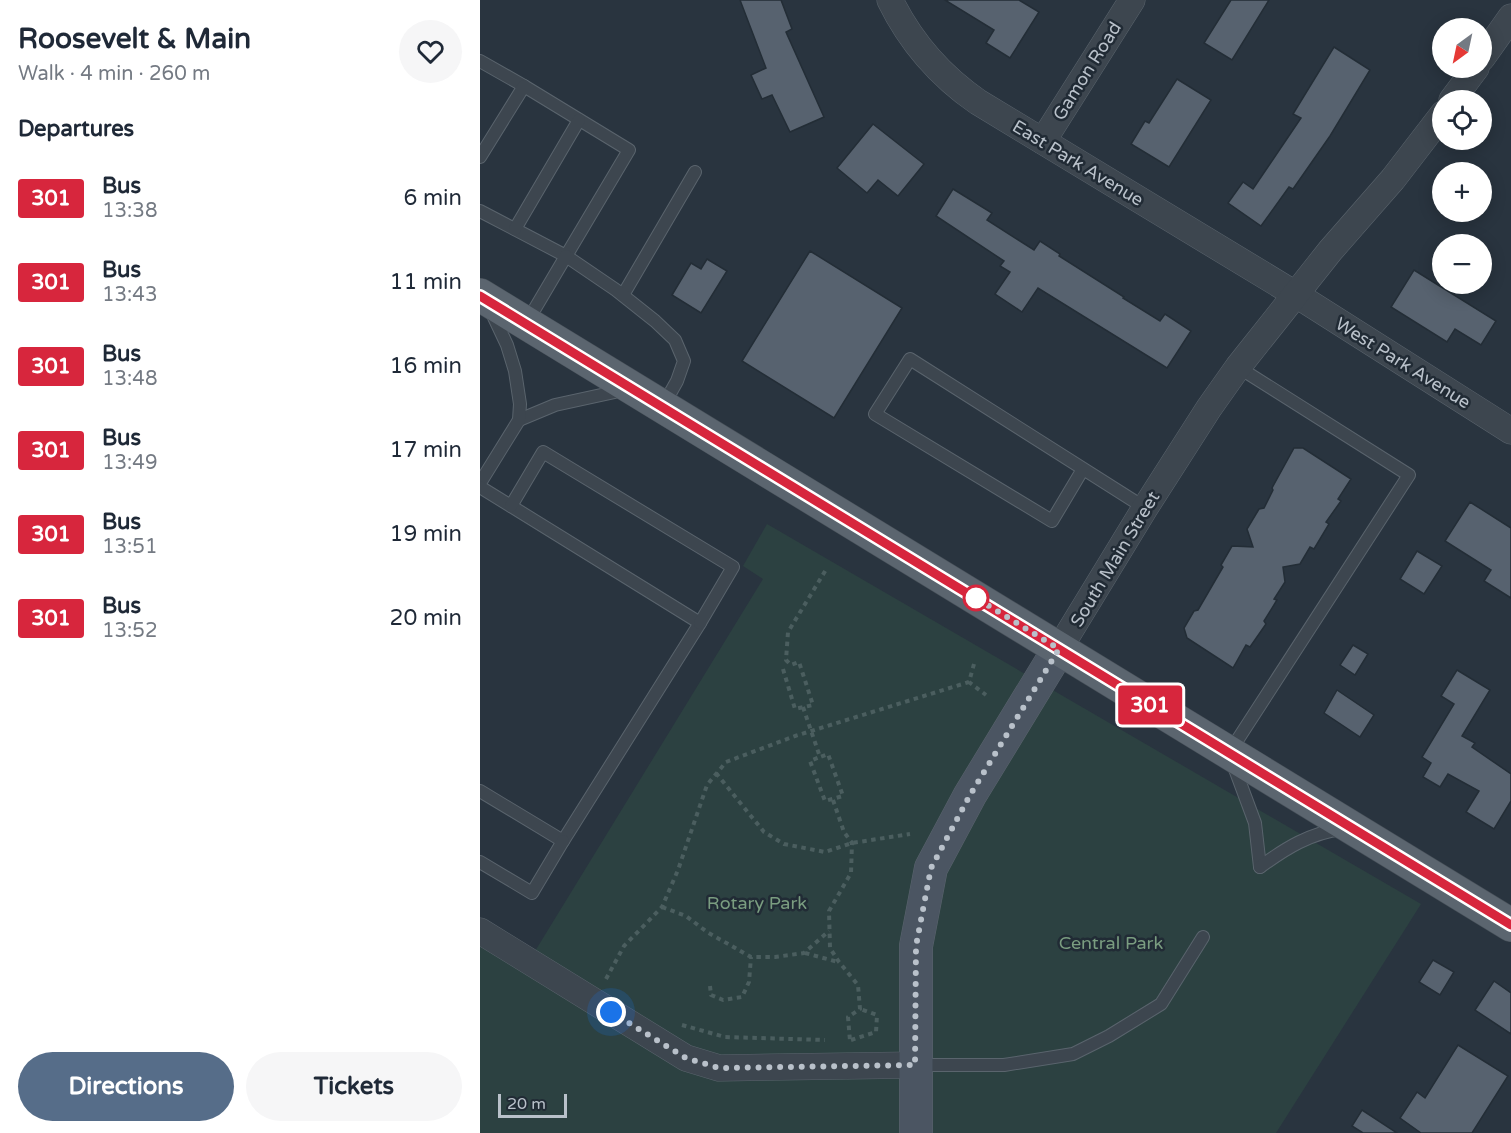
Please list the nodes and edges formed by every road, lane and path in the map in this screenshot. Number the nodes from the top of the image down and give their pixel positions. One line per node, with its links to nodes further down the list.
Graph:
1 (890, 0): 9 (street, East Park Avenue)
2 (1132, 0): 9 (street, Gamon Road)
3 (1511, 17): 4 (street)
4 (1492, 44)
5 (480, 61): 6 (lane)
6 (524, 86): 7 (lane); 10 (lane)
7 (579, 120): 13 (lane); 14 (lane)
8 (1432, 128): 15 (street, South Main Street)
9 (1043, 141): 15 (street, East Park Avenue)
10 (480, 157)
11 (695, 172): 16 (lane)
12 (480, 212): 13 (lane)
13 (514, 229): 14 (lane)
14 (566, 256): 16 (lane); 18 (lane)
15 (1295, 294): 19 (street, South Main Street); 23 (street, West Park Avenue)
16 (623, 296): 21 (lane)
17 (482, 297): 18 (main road); 22 (lane)
18 (526, 323): 20 (main road)
19 (1238, 367): 28 (street, South Main Street); 38 (lane)
20 (632, 388): 21 (main road); 22 (lane)
21 (662, 407): 31 (main road)
22 (519, 420): 25 (lane)
23 (1511, 431)
24 (1083, 469): 24 (lane); 28 (lane)
25 (480, 483)
26 (480, 488): 27 (lane)
27 (511, 506): 30 (lane); 30 (lane)
28 (1145, 508): 31 (street, South Main Street)
29 (827, 568): 36 (path)
30 (700, 623): 45 (lane)
31 (1059, 649): 38 (main road); 61 (street, South Main Street)
32 (974, 664): 34 (path)
33 (783, 669): 36 (path)
34 (969, 682): 35 (path); 37 (path)
35 (986, 695)
36 (802, 708): 37 (path)
37 (811, 731): 39 (path); 40 (path)
38 (1228, 753): 43 (main road); 43 (lane)
39 (820, 757): 42 (path); 42 (path)
40 (716, 773): 46 (path); 48 (path)
41 (480, 791): 45 (lane)
42 (833, 800): 46 (path)
43 (1352, 828): 49 (main road)
44 (910, 834): 46 (path)
45 (563, 841): 47 (lane)
46 (852, 843): 50 (path)
47 (480, 862)
48 (662, 907): 54 (path); 56 (path)
49 (1511, 925)
50 (829, 930): 53 (path); 55 (path)
51 (480, 931): 61 (street)
52 (1203, 937): 61 (lane)
53 (804, 953): 54 (path); 55 (path)
54 (751, 957): 57 (path)
55 (839, 962): 58 (path)
56 (614, 985)
57 (710, 986)
58 (860, 1009): 58 (path)
59 (674, 1020): 60 (path)
60 (827, 1040)
61 (915, 1065): 62 (street, South Main Street)
62 (916, 1133)

